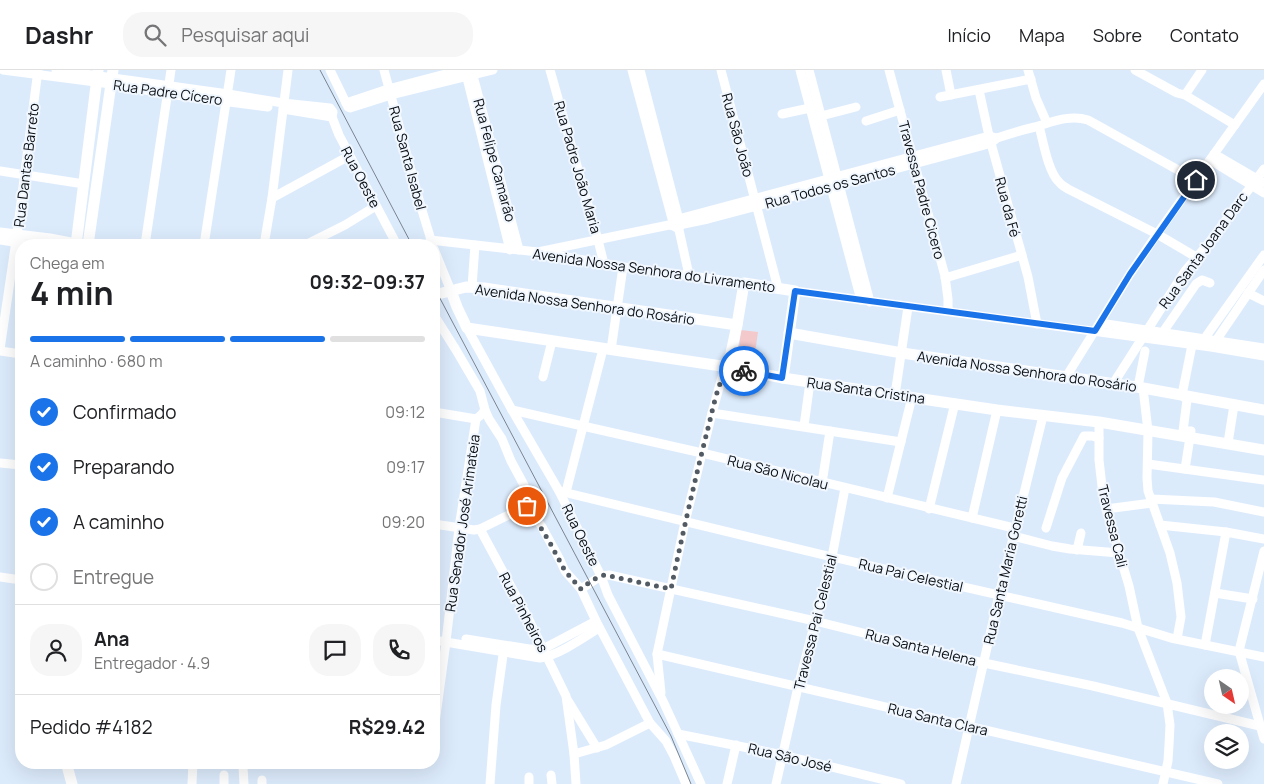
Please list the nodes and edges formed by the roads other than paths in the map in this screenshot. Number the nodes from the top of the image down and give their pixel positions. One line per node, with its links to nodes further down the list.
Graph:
1 (3, 70): 20 (street, Rua Padre Cícero)
2 (56, 70): 23 (street, Rua Padre Cícero)
3 (171, 70): 26 (street)
4 (231, 70): 32 (street)
5 (288, 70): 34 (street)
6 (330, 70): 29 (street)
7 (384, 70): 29 (street, Rua Santa Isabel)
8 (493, 70): 21 (street)
9 (550, 70): 74 (street, Rua Padre João Maria)
10 (632, 70): 41 (street)
11 (640, 70): 41 (street)
12 (721, 70): 58 (street, Rua São João)
13 (800, 70): 28 (street)
14 (809, 70): 28 (street)
15 (889, 70): 37 (street, Travessa Padre Cicero)
16 (946, 70): 30 (street)
17 (1135, 70): 31 (street)
18 (1148, 70): 31 (street)
19 (1202, 70): 31 (street)
20 (37, 73): 23 (street, Rua Padre Cícero); 51 (street, Rua Dantas Barreto)
21 (467, 73): 29 (street); 78 (street, Rua Felipe Camarão)
22 (1030, 74): 27 (street); 43 (street)
23 (98, 76): 24 (street, Rua Padre Cícero); 55 (main road)
24 (112, 77): 26 (street, Rua Padre Cícero); 66 (main road)
25 (1264, 84): 44 (street)
26 (168, 90): 32 (street, Rua Padre Cícero); 67 (street)
27 (978, 90): 30 (street); 45 (street, Rua da Fé)
28 (810, 91): 35 (street); 40 (street)
29 (390, 92): 72 (street, Rua Santa Isabel)
30 (951, 95): 33 (street)
31 (1185, 95): 44 (street)
32 (227, 97): 34 (street, Rua Padre Cícero); 68 (street)
33 (940, 97)
34 (283, 106): 38 (street, Rua Padre Cícero); 57 (street)
35 (810, 108): 39 (street); 53 (street)
36 (856, 108): 40 (street)
37 (900, 110): 42 (street); 48 (street, Travessa Padre Cicero)
38 (331, 113): 46 (street, Rua Oeste)
39 (782, 114)
40 (821, 116): 53 (street)
41 (649, 120): 60 (street)
42 (866, 121)
43 (1043, 124): 45 (street, Rua Todos os Santos); 52 (street, Rua Todos os Santos); 62 (street)
44 (1235, 125): 47 (street)
45 (992, 139): 48 (street, Rua Todos os Santos); 80 (street, Rua da Fé)
46 (349, 156): 57 (street); 59 (street, Rua Oeste)
47 (1212, 157): 52 (street); 54 (street)
48 (914, 160): 53 (street, Rua Todos os Santos); 88 (street, Travessa Padre Cicero)
49 (1264, 169): 54 (street, Rua Santa Joana Darc)
50 (0, 171): 51 (street)
51 (25, 175): 55 (street); 63 (street, Rua Dantas Barreto)
52 (1196, 180): 62 (street)
53 (834, 181): 58 (street, Rua Todos os Santos); 97 (street)
54 (1257, 183): 56 (street); 82 (street, Rua Santa Joana Darc)
55 (84, 184): 65 (main road)
56 (1264, 192)
57 (272, 198): 69 (street)
58 (756, 202): 60 (street, Rua Todos os Santos); 92 (street, Rua São João)
59 (376, 206): 70 (street); 71 (street, Rua Oeste)
60 (675, 224): 74 (street, Rua Todos os Santos); 87 (street)
61 (0, 232): 63 (street)
62 (1157, 234): 82 (street); 105 (street)
63 (16, 238): 64 (street); 73 (street)
64 (27, 239)
65 (83, 239)
66 (84, 239)
67 (146, 239)
68 (205, 239)
69 (265, 239)
70 (316, 239)
71 (393, 239)
72 (431, 239)
73 (0, 240)
74 (598, 240): 79 (street, Rua Todos os Santos); 84 (street, Rua Padre João Maria)
75 (440, 244): 77 (street, Avenida Nossa Senhora do Livramento)
76 (15, 245): 115 (street, Rua Dantas Barreto)
77 (475, 245): 78 (street, Avenida Nossa Senhora do Livramento); 91 (street)
78 (515, 250): 79 (street, Avenida Nossa Senhora do Livramento)
79 (538, 252): 84 (street, Avenida Nossa Senhora do Livramento)
80 (1022, 255): 88 (street); 102 (street, Rua da Fé)
81 (1264, 255): 111 (street)
82 (1196, 257): 109 (street, Rua Santa Joana Darc)
83 (440, 263): 93 (street, Rua Santa Isabel)
84 (604, 264): 85 (street, Avenida Nossa Senhora do Livramento)
85 (623, 267): 87 (street, Avenida Nossa Senhora do Livramento); 100 (street)
86 (1264, 270): 96 (street)
87 (689, 275): 89 (street, Avenida Nossa Senhora do Livramento)
88 (945, 278): 101 (street, Travessa Padre Cicero)
89 (744, 283): 92 (main road, Avenida Nossa Senhora do Livramento); 104 (main road)
90 (1210, 283): 107 (street)
91 (472, 287): 93 (main road, Avenida Nossa Senhora do Rosário); 100 (main road, Avenida Nossa Senhora do Rosário)
92 (778, 288): 94 (main road, Avenida Nossa Senhora do Livramento)
93 (451, 290): 95 (main road, Avenida Nossa Senhora do Rosário); 106 (main road, Rua Oeste)
94 (795, 291): 97 (street, Avenida Nossa Senhora do Livramento); 108 (main road)
95 (440, 293)
96 (1248, 293): 98 (street); 112 (street)
97 (866, 301): 99 (street, Avenida Nossa Senhora do Livramento)
98 (1264, 301)
99 (908, 307): 101 (street, Avenida Nossa Senhora do Livramento); 118 (street)
100 (618, 308): 104 (main road, Avenida Nossa Senhora do Rosário); 114 (street)
101 (948, 311): 102 (street, Avenida Nossa Senhora do Livramento)
102 (1037, 324): 105 (street, Avenida Nossa Senhora do Livramento)
103 (440, 325): 137 (street, Rua Oeste)
104 (737, 325): 120 (main road)
105 (1097, 327): 109 (street, Avenida Nossa Senhora do Livramento); 122 (street)
106 (467, 328): 110 (main road, Rua Santa Cristina); 132 (street, Rua Oeste)
107 (1163, 332): 109 (street, Avenida Nossa Senhora do Livramento); 111 (street, Avenida Nossa Senhora do Livramento)
108 (789, 333): 118 (main road, Avenida Nossa Senhora do Rosário); 123 (main road)
109 (1144, 334): 111 (street, Avenida Nossa Senhora do Livramento); 125 (street, Rua Santa Joana Darc)
110 (552, 341): 114 (main road, Rua Santa Cristina); 121 (street)
111 (1198, 343): 112 (street, Avenida Nossa Senhora do Livramento); 128 (street)
112 (1213, 344): 113 (street, Avenida Nossa Senhora do Livramento); 119 (street, Avenida Nossa Senhora do Livramento)
113 (1264, 348)
114 (607, 349): 120 (main road, Rua Santa Cristina); 140 (street)
115 (0, 350): 117 (street)
116 (1145, 351): 126 (street)
117 (15, 353)
118 (902, 353): 122 (main road, Avenida Nossa Senhora do Rosário); 127 (street)
119 (1264, 356)
120 (728, 368): 123 (main road, Rua Santa Cristina); 136 (street)
121 (543, 377)
122 (1066, 377): 125 (main road, Avenida Nossa Senhora do Rosário)
123 (782, 378): 124 (main road, Rua Santa Cristina)
124 (810, 382): 127 (main road, Rua Santa Cristina); 141 (street)
125 (1112, 384): 126 (main road, Avenida Nossa Senhora do Rosário)
126 (1141, 388): 128 (main road, Avenida Nossa Senhora do Rosário); 142 (street)
127 (895, 395): 129 (main road, Rua Santa Cristina)
128 (1182, 395): 131 (main road, Avenida Nossa Senhora do Rosário); 144 (street)
129 (912, 397): 130 (main road, Rua Santa Cristina); 146 (street)
130 (955, 403): 133 (main road, Rua Santa Cristina); 161 (street)
131 (1234, 404): 134 (main road, Avenida Nossa Senhora do Rosário); 147 (street)
132 (512, 410): 140 (street, Rua São Nicolau); 157 (street, Rua Oeste)
133 (997, 410): 138 (main road, Rua Santa Cristina); 164 (street)
134 (1264, 410)
135 (440, 412): 137 (street)
136 (712, 412): 141 (street); 149 (street)
137 (481, 414): 160 (street, Rua Oeste); 168 (street, Rua Senador José Arimateia)
138 (1043, 416): 139 (main road, Rua Santa Cristina); 171 (street, Rua Santa Maria Goretti)
139 (1099, 422): 142 (main road, Rua Santa Cristina); 145 (street, Travessa Cali)
140 (582, 426): 149 (street, Rua São Nicolau); 157 (street)
141 (804, 426): 143 (street)
142 (1148, 430): 144 (main road, Rua Santa Cristina); 152 (street)
143 (830, 431): 146 (street); 155 (street)
144 (1190, 437): 147 (main road, Rua Santa Cristina); 153 (street)
145 (1099, 438): 162 (street, Travessa Cali); 169 (street)
146 (901, 442): 158 (street)
147 (1228, 443): 148 (main road, Rua Santa Cristina)
148 (1264, 450)
149 (702, 453): 155 (street, Rua São Nicolau); 165 (street)
150 (0, 462): 151 (street)
151 (15, 464)
152 (1148, 464): 153 (street); 159 (street)
153 (1185, 469): 154 (street)
154 (1264, 480)
155 (822, 483): 156 (street, Rua São Nicolau)
156 (845, 488): 158 (street, Rua São Nicolau); 178 (street, Travessa Pai Celestial)
157 (563, 491): 165 (street, Rua Pai Celestial); 179 (street, Rua Oeste)
158 (887, 498): 161 (street, Rua São Nicolau)
159 (1151, 501): 162 (street); 163 (street); 167 (street)
160 (527, 506): 170 (street); 183 (street, Rua Oeste)
161 (929, 509): 164 (street, Rua São Nicolau)
162 (1106, 509): 177 (street, Travessa Cali)
163 (1264, 512)
164 (972, 518): 171 (street, Rua São Nicolau)
165 (685, 522): 178 (street, Rua Pai Celestial); 184 (street)
166 (440, 525): 168 (street)
167 (1160, 525): 172 (street); 193 (street)
168 (460, 528): 170 (street); 192 (street, Rua Senador José Arimateia)
169 (1046, 528)
170 (480, 529): 198 (street, Rua Pinheiros)
171 (1014, 532): 175 (street, Rua São Nicolau); 186 (street, Rua Santa Maria Goretti)
172 (1226, 532): 174 (street); 185 (street)
173 (1081, 533): 175 (street)
174 (1264, 539)
175 (1077, 550): 177 (street, Rua São Nicolau)
176 (1264, 551): 182 (street)
177 (1119, 553): 190 (street, Travessa Cali)
178 (832, 557): 186 (street, Rua Pai Celestial); 188 (street, Travessa Pai Celestial)
179 (601, 576): 183 (street); 184 (street, Rua Santa Helena); 202 (street, Rua Oeste)
180 (0, 577): 181 (street)
181 (15, 579)
182 (1260, 585): 187 (street)
183 (581, 589): 189 (street, Rua Oeste)
184 (671, 589): 188 (street, Rua Santa Helena); 200 (street)
185 (1215, 593): 187 (street); 195 (street)
186 (998, 595): 190 (street, Rua Pai Celestial); 201 (street, Rua Santa Maria Goretti)
187 (1253, 599): 197 (street)
188 (815, 621): 201 (street, Rua Santa Helena); 204 (street, Travessa Pai Celestial)
189 (598, 625): 198 (street); 208 (street, Rua Oeste)
190 (1138, 628): 193 (street, Rua Pai Celestial); 207 (street, Travessa Cali)
191 (440, 637): 192 (street)
192 (446, 639): 194 (street); 196 (street); 203 (street, Rua Senador José Arimateia)
193 (1177, 639): 195 (street, Rua Pai Celestial)
194 (440, 640)
195 (1205, 645): 197 (street, Rua Pai Celestial)
196 (504, 649): 198 (street); 227 (street)
197 (1239, 651): 199 (street, Rua Pai Celestial); 210 (street)
198 (546, 653): 205 (street, Rua Pinheiros)
199 (1264, 657)
200 (657, 659): 202 (street); 204 (street, Rua Santa Clara); 206 (street)
201 (984, 663): 207 (street, Rua Santa Helena); 209 (street, Rua Santa Maria Goretti)
202 (644, 666): 206 (street, Rua Oeste)
203 (440, 685)
204 (798, 687): 209 (street, Rua Santa Clara); 216 (street, Travessa Pai Celestial)
205 (566, 696): 214 (street, Rua Pinheiros); 215 (street, Rua Pinheiros)
206 (663, 701): 211 (street, Rua Oeste)
207 (1167, 703): 210 (street, Rua Santa Helena); 221 (street, Travessa Cali)
208 (650, 724): 214 (street); 229 (street, Rua Oeste)
209 (970, 727): 221 (street, Rua Santa Clara); 234 (street, Rua Santa Maria Goretti)
210 (1263, 727): 212 (street)
211 (678, 734): 213 (street, Rua São José); 230 (street, Rua Oeste)
212 (1264, 738)
213 (736, 745): 216 (street, Rua São José); 231 (street)
214 (597, 748): 215 (street)
215 (574, 754): 228 (street, Rua Pinheiros)
216 (783, 755): 232 (street, Travessa Pai Celestial); 233 (street, Rua São José)
217 (62, 769): 223 (main road)
218 (68, 769): 224 (main road)
219 (193, 769): 225 (street)
220 (243, 769): 226 (street)
221 (1166, 772): 222 (street, Rua Santa Clara); 235 (street, Travessa Cali)
222 (1198, 782): 236 (street, Rua Santa Clara)
223 (65, 784)
224 (72, 784)
225 (192, 784)
226 (244, 784)
227 (490, 784)
228 (576, 784)
229 (686, 784)
230 (701, 784)
231 (727, 784)
232 (776, 784)
233 (901, 784)
234 (956, 784)
235 (1164, 784)
236 (1218, 784)

